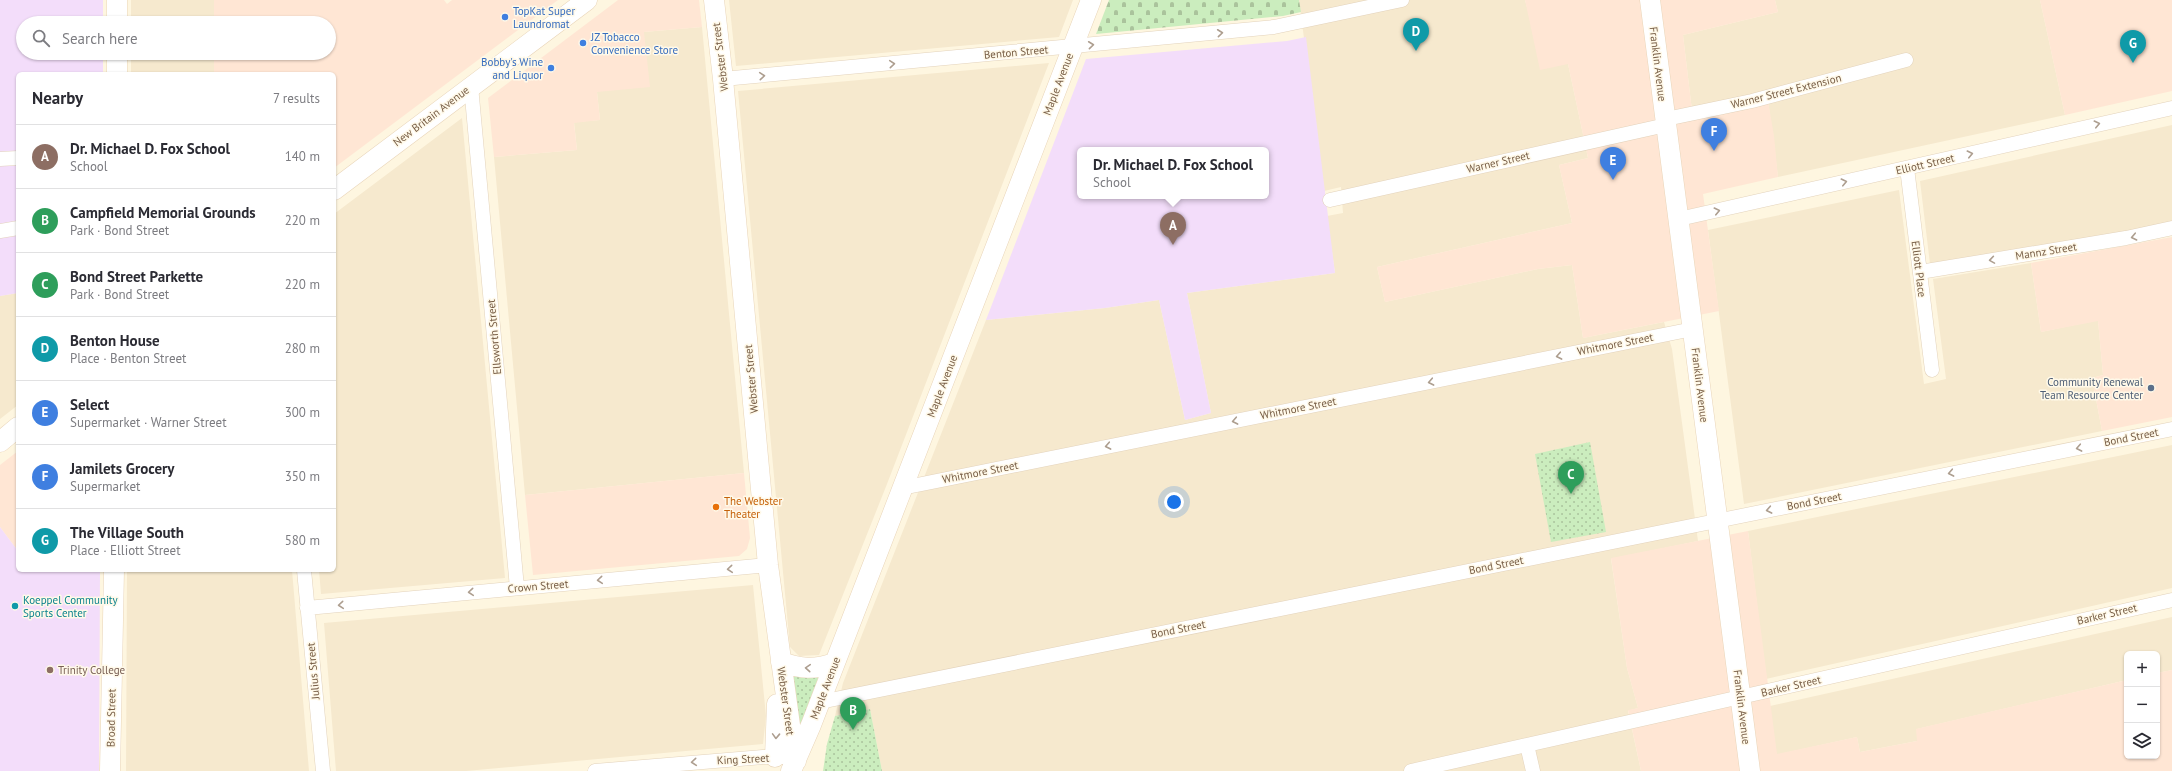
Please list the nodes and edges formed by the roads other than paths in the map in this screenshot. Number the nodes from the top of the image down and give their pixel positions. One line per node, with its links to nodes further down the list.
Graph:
1 (117, 0): 7 (main road)
2 (587, 0): 13 (main road, New Britain Avenue)
3 (714, 0): 12 (main road, Webster Street)
4 (1091, 0): 8 (main road, Maple Avenue)
5 (1402, 0): 8 (street, Benton Street, one-way to 5)
6 (1650, 0): 15 (main road, Franklin Avenue)
7 (117, 16)
8 (1072, 47): 12 (street, Benton Street, one-way to 8); 31 (main road, Maple Avenue)
9 (117, 60): 11 (main road)
10 (1906, 60): 15 (street, Warner Street Extension)
11 (117, 72)
12 (724, 80): 33 (main road, Webster Street)
13 (472, 86): 19 (main road, New Britain Avenue); 36 (street, Ellsworth Street)
14 (2172, 108): 18 (street, Elliott Street, one-way to 14)
15 (1666, 122): 20 (street, Warner Street); 21 (main road, Franklin Avenue)
16 (16, 158): 17 (street)
17 (0, 159)
18 (1907, 168): 21 (street, Elliott Street, one-way to 18); 25 (street, Elliott Place)
19 (336, 188)
20 (1330, 200)
21 (1679, 219): 26 (main road, Franklin Avenue)
22 (16, 228): 24 (street)
23 (2172, 228): 25 (street, Mannz Street, one-way to 25)
24 (0, 232)
25 (1920, 272): 27 (street, Elliott Place)
26 (1693, 329): 31 (street, Whitmore Street, one-way to 31); 32 (main road, Franklin Avenue)
27 (1932, 370)
28 (16, 429): 30 (main road)
29 (2172, 429): 32 (street, Bond Street, one-way to 32)
30 (0, 442)
31 (902, 488): 40 (main road, Maple Avenue)
32 (1718, 521): 42 (main road, Franklin Avenue); 43 (street, Bond Street)
33 (768, 565): 36 (street, Crown Street, one-way to 36); 39 (main road, Webster Street)
34 (114, 572): 47 (main road, Broad Street)
35 (304, 572): 38 (street, Julius Street)
36 (517, 588): 38 (street, Crown Street, one-way to 38)
37 (2172, 600): 42 (street, Barker Street)
38 (307, 608): 48 (street, Julius Street)
39 (780, 662): 40 (main road, one-way to 39); 41 (main road, Webster Street)
40 (835, 663): 43 (main road, Maple Avenue)
41 (785, 688): 45 (main road, one-way to 45); 46 (main road, Webster Street)
42 (1741, 697): 44 (street, Barker Street); 52 (main road, Franklin Avenue)
43 (820, 702): 46 (main road, Maple Avenue)
44 (1527, 745): 50 (street, Barker Street); 51 (street)
45 (775, 757): 46 (street, King Street); 49 (street, King Street, one-way to 49)
46 (795, 767)
47 (110, 771)
48 (323, 771)
49 (594, 771)
50 (1411, 771)
51 (1533, 771)
52 (1750, 771)

